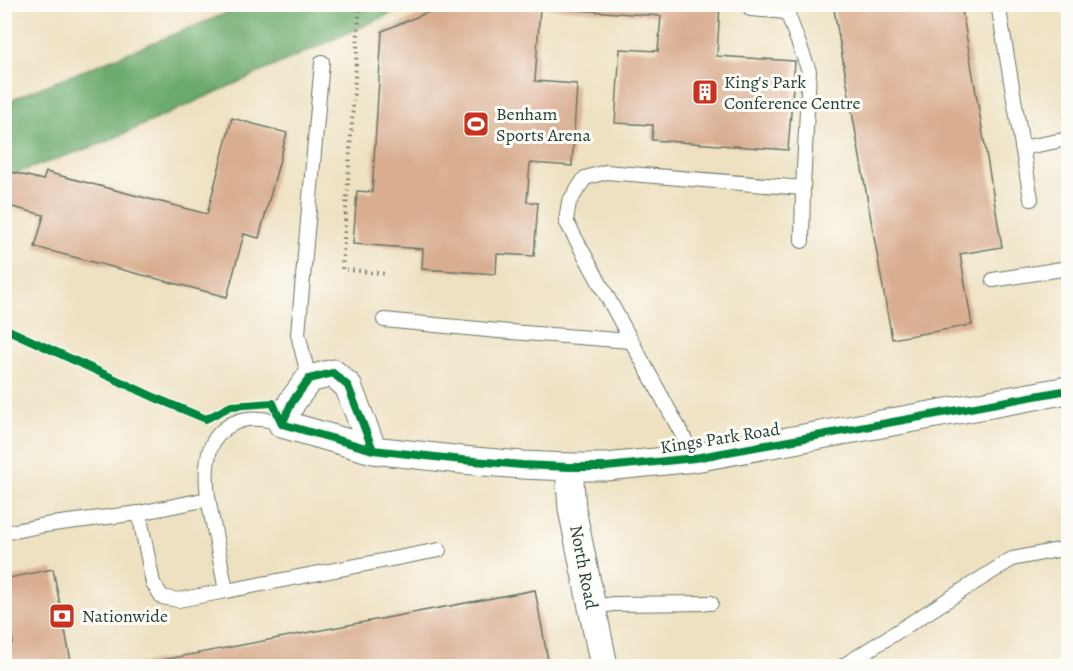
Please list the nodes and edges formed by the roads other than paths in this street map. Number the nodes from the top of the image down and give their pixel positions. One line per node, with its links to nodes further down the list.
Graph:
1 (998, 4): 6 (lane)
2 (789, 8): 3 (lane); 7 (lane)
3 (751, 9)
4 (322, 62): 14 (lane)
5 (1068, 140): 6 (lane)
6 (1022, 148): 8 (lane)
7 (803, 188): 9 (lane); 13 (lane)
8 (1031, 199)
9 (802, 241)
10 (1068, 268): 11 (lane)
11 (993, 280)
12 (384, 320): 13 (lane)
13 (631, 341): 18 (lane)
14 (309, 379): 16 (street); 17 (street)
15 (1068, 390): 18 (street, Kings Park Road)
16 (282, 424): 17 (street, Kings Park Road); 20 (lane)
17 (373, 450): 19 (street, Kings Park Road)
18 (695, 458): 19 (street, Kings Park Road)
19 (569, 467): 27 (street, North Road)
20 (208, 499): 21 (lane); 25 (lane)
21 (140, 513): 22 (lane); 25 (lane)
22 (4, 533)
23 (1068, 548): 29 (lane)
24 (439, 550): 25 (lane)
25 (226, 591)
26 (711, 603): 27 (lane)
27 (592, 607): 28 (street, North Road)
28 (604, 666)
29 (843, 666)

